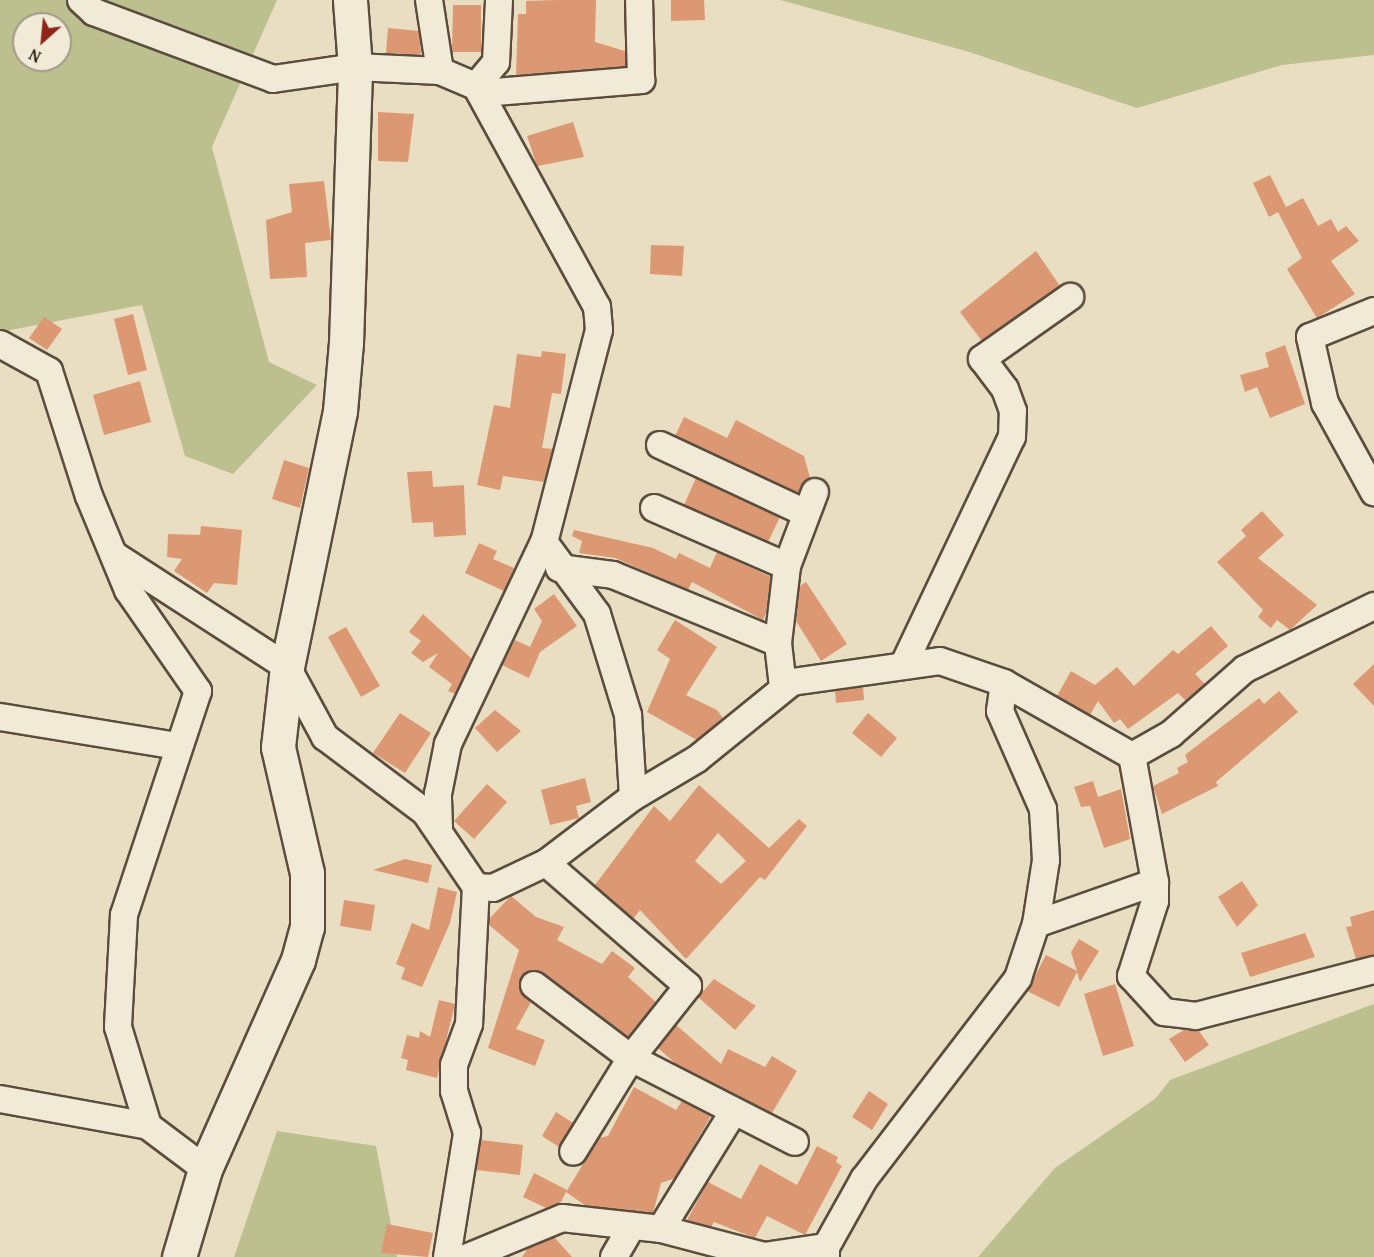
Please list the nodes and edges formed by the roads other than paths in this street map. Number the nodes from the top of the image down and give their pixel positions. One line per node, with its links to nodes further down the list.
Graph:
1 (81, 0): 6 (street)
2 (350, 0): 6 (street)
3 (429, 0): 7 (street)
4 (499, 0): 8 (street)
5 (639, 0): 8 (street)
6 (355, 67): 7 (street); 22 (street)
7 (440, 71): 8 (street)
8 (480, 89): 15 (street)
9 (1070, 297): 21 (street)
10 (1374, 311): 13 (street)
11 (0, 344): 16 (street)
12 (660, 445): 17 (street)
13 (1374, 492)
14 (654, 508): 17 (street)
15 (544, 542): 18 (street); 29 (street)
16 (114, 555): 22 (street); 26 (street)
17 (787, 566): 20 (street)
18 (559, 568): 20 (street); 28 (street)
19 (1374, 606): 27 (street)
20 (777, 643): 24 (street)
21 (904, 664): 23 (street); 24 (street)
22 (287, 667): 29 (street); 42 (street)
23 (1004, 683): 27 (street); 33 (street)
24 (783, 687): 28 (street)
25 (0, 717): 26 (street)
26 (177, 746): 39 (street)
27 (1132, 756): 31 (street)
28 (633, 797): 30 (street)
29 (439, 827): 32 (street)
30 (546, 863): 32 (street); 36 (street)
31 (1155, 882): 33 (street); 34 (street)
32 (477, 886): 47 (street)
33 (1036, 924): 45 (street)
34 (1374, 970)
35 (534, 985): 36 (street)
36 (631, 1058): 38 (street); 41 (street)
37 (0, 1099): 39 (street)
38 (732, 1114): 40 (street); 44 (street)
39 (148, 1125): 42 (street)
40 (795, 1142)
41 (573, 1152)
42 (205, 1169): 46 (street)
43 (632, 1226): 44 (street); 48 (street); 49 (street)
44 (661, 1229): 50 (street)
45 (826, 1252): 50 (street)
46 (180, 1257)
47 (447, 1257)
48 (468, 1257)
49 (614, 1257)
50 (764, 1257)

